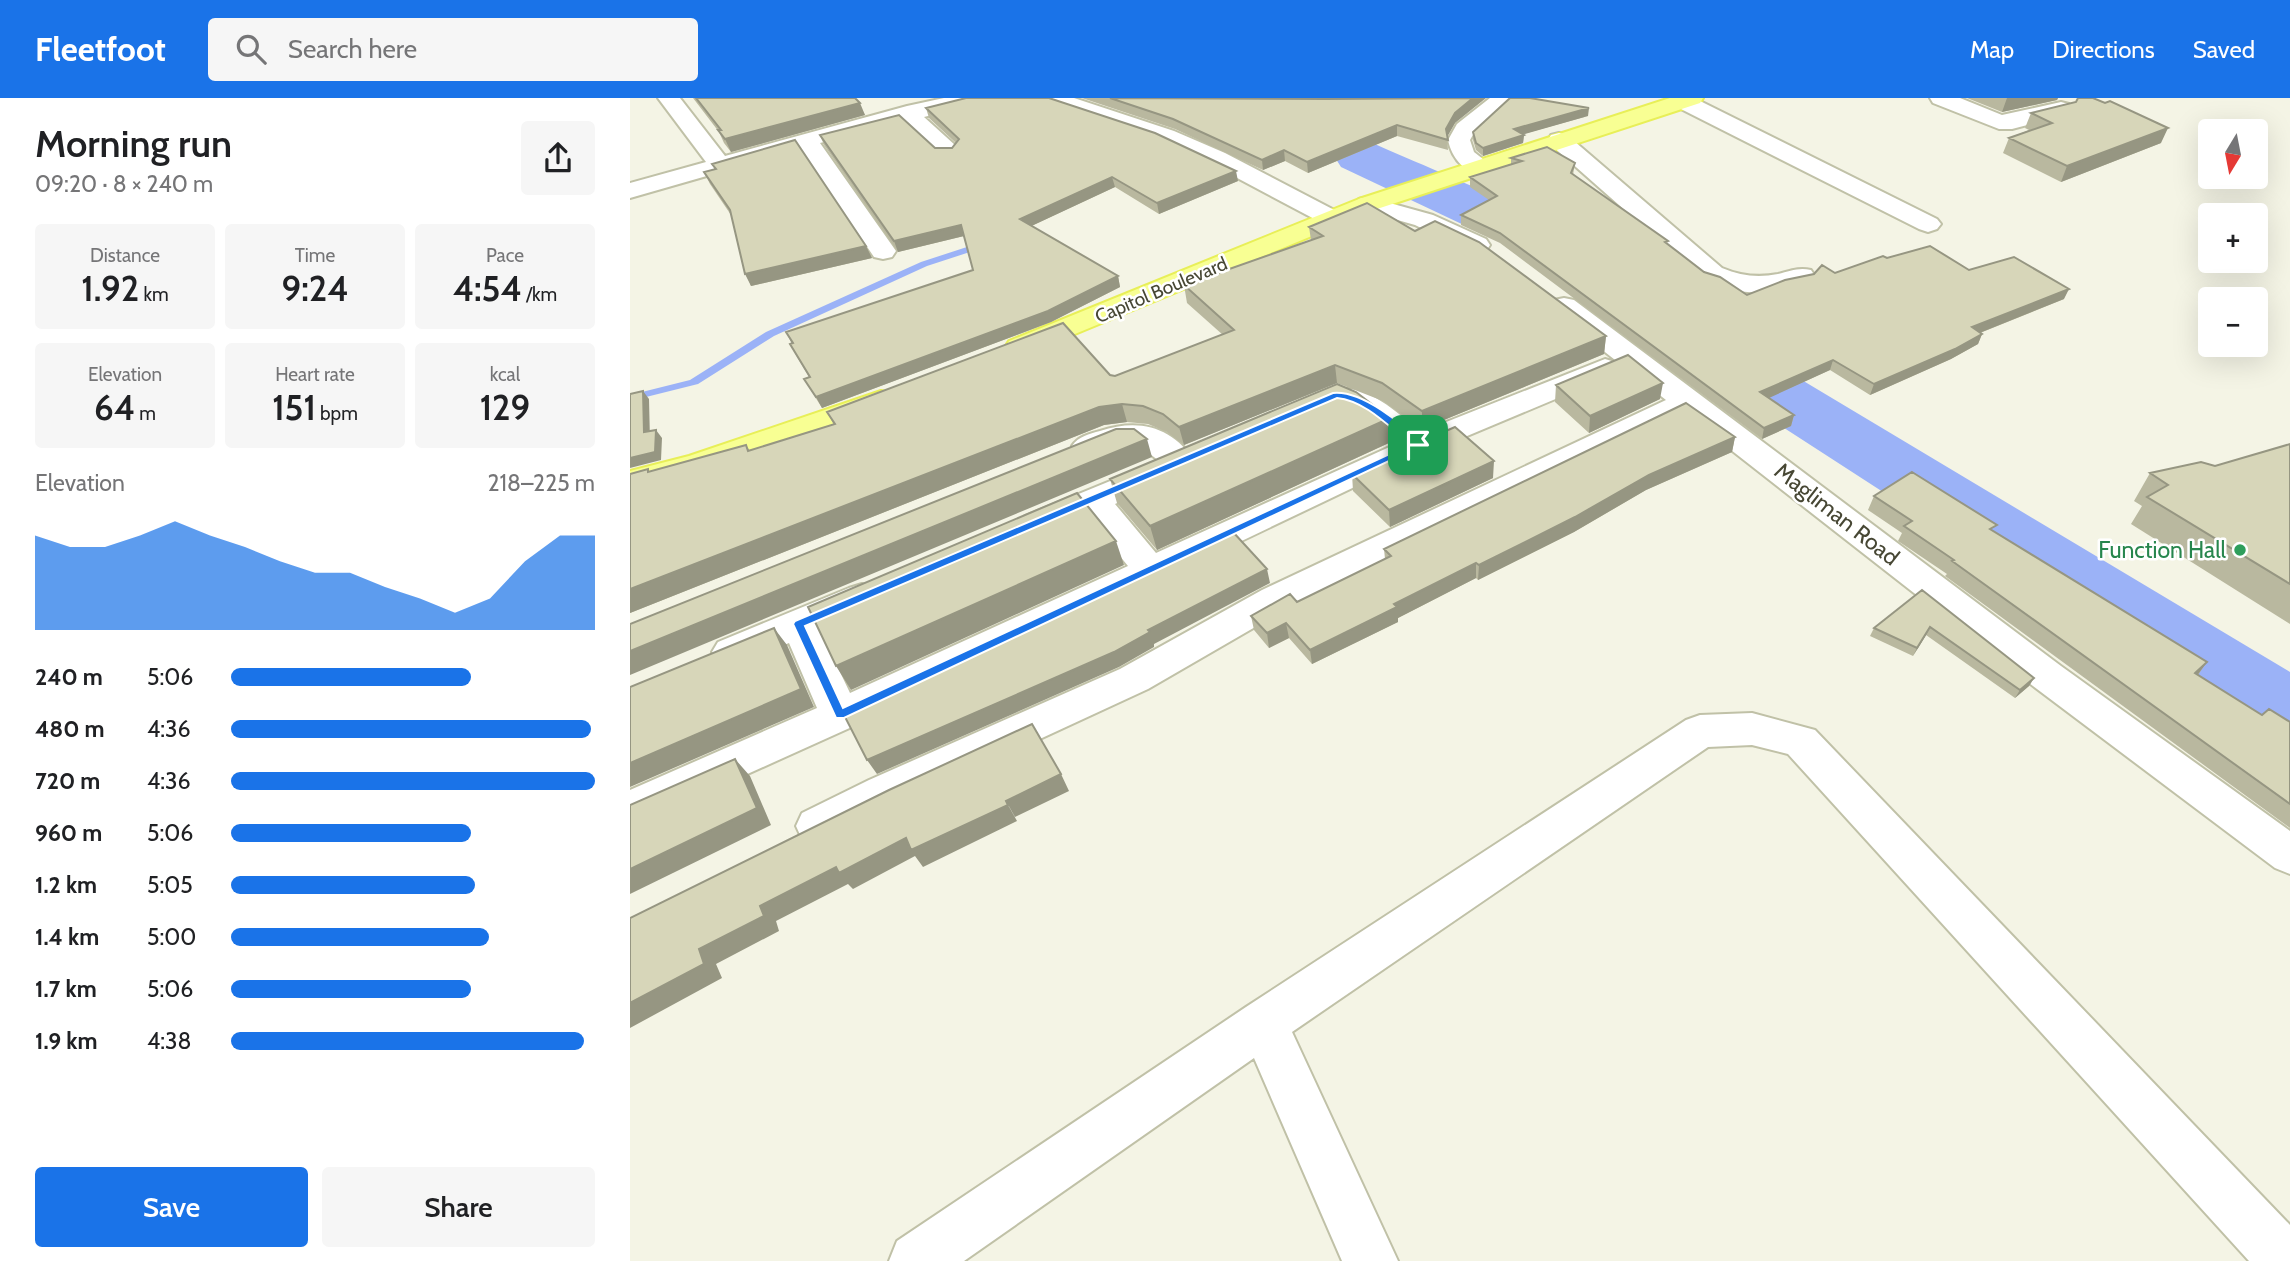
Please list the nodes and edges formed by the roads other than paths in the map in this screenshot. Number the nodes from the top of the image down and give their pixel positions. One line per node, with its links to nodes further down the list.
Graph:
1 (669, 98): 12 (street)
2 (970, 98): 8 (street)
3 (1053, 98): 16 (street)
4 (1503, 98): 13 (street)
5 (1941, 98): 7 (street)
6 (1687, 99): 10 (main road, Capitol Boulevard); 17 (street)
7 (2061, 109)
8 (907, 113): 9 (street); 11 (street)
9 (806, 140): 12 (street); 18 (street)
10 (1559, 140): 13 (main road, Capitol Boulevard); 20 (street)
11 (948, 151)
12 (721, 166): 14 (street)
13 (1481, 167): 15 (main road, Capitol Boulevard)
14 (630, 191)
15 (1378, 201): 16 (main road, Capitol Boulevard); 19 (street)
16 (1331, 218): 22 (main road, Capitol Boulevard)
17 (1928, 224)
18 (883, 251)
19 (1499, 259)
20 (1802, 276)
21 (1542, 290): 23 (street, Magliman Road)
22 (992, 357)
23 (1630, 357): 25 (street, Magliman Road); 27 (street)
24 (902, 391): 29 (main road)
25 (1686, 402): 38 (street); 39 (street, Magliman Road)
26 (1312, 405): 27 (street)
27 (1418, 445): 32 (street)
28 (1065, 456): 30 (street)
29 (630, 482)
30 (1093, 500): 31 (street); 32 (street)
31 (1003, 538)
32 (1150, 569): 36 (street)
33 (888, 586): 34 (street)
34 (799, 624): 35 (street); 36 (street)
35 (702, 664)
36 (840, 715): 37 (street)
37 (630, 810)
38 (790, 839)
39 (2290, 855)
40 (1264, 1023): 41 (street); 42 (street); 43 (street)
41 (917, 1261)
42 (1370, 1261)
43 (2286, 1261)

